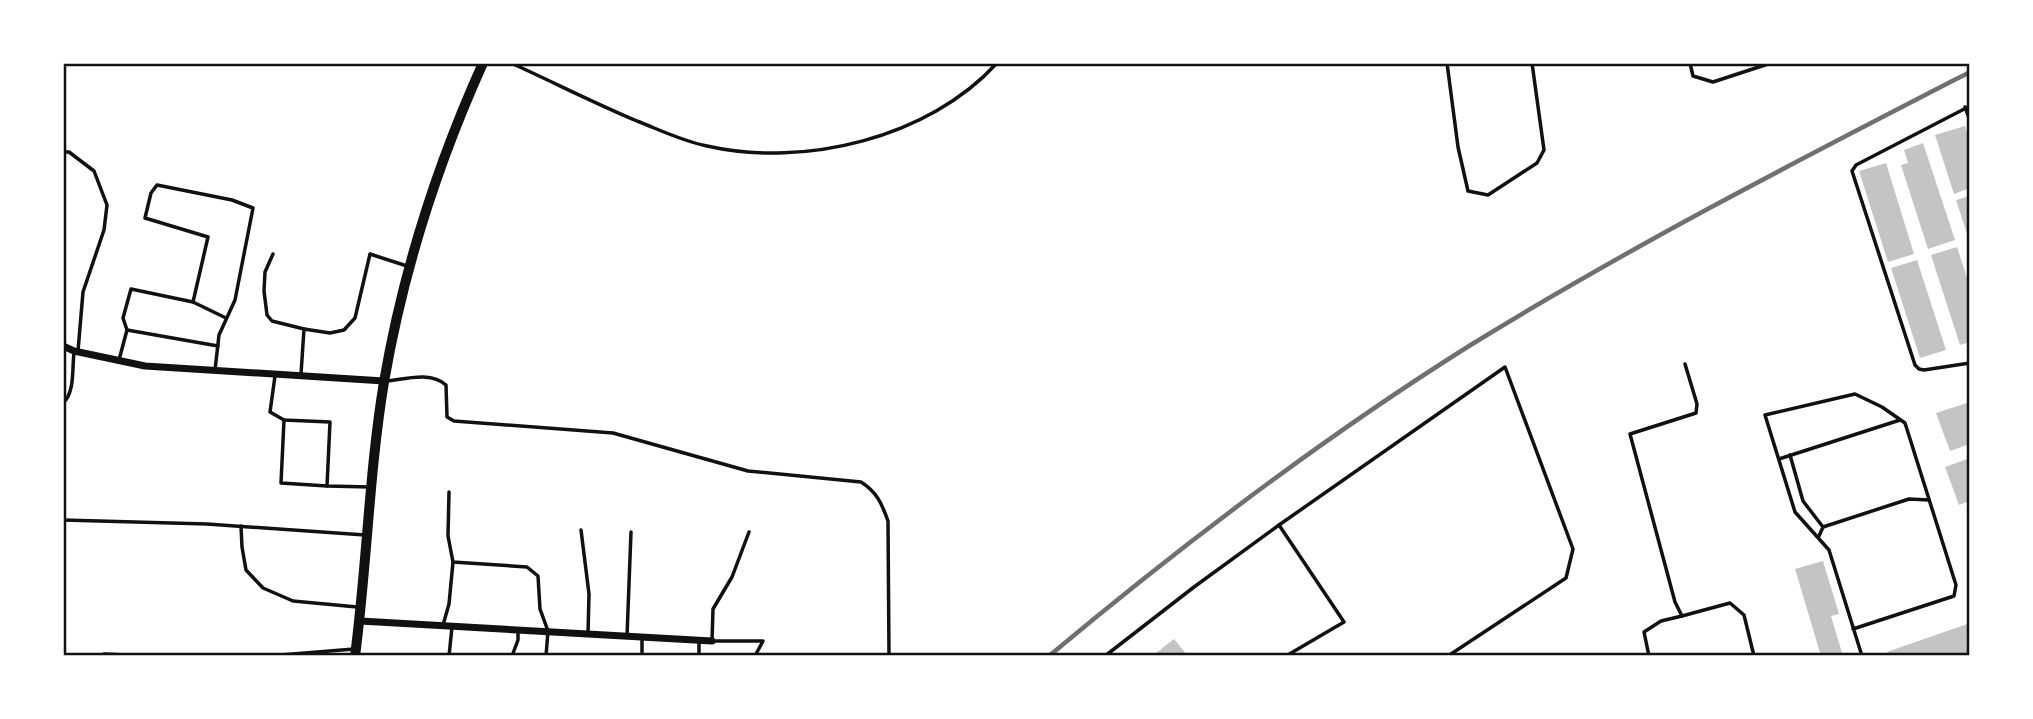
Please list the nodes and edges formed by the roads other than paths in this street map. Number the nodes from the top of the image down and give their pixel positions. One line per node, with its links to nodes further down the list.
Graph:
1 (483, 63): 12 (main road)
2 (511, 63): 3 (lane)
3 (997, 63)
4 (1447, 63): 5 (lane)
5 (1532, 63)
6 (1690, 63): 7 (lane)
7 (1771, 63)
8 (1968, 106): 9 (lane); 21 (lane)
9 (1970, 121)
10 (63, 152): 19 (lane)
11 (273, 254): 15 (lane)
12 (409, 267): 15 (lane); 26 (main road)
13 (193, 302): 14 (lane); 14 (lane); 16 (lane)
14 (227, 318): 18 (lane)
15 (304, 329): 25 (lane)
16 (127, 330): 18 (lane); 20 (lane)
17 (63, 346): 19 (street)
18 (218, 346): 23 (lane)
19 (76, 351): 20 (street); 27 (lane)
20 (119, 360): 23 (street)
21 (1970, 363)
22 (1685, 364): 47 (lane)
23 (215, 370): 24 (street)
24 (276, 374): 25 (street); 28 (lane)
25 (301, 376): 26 (street)
26 (384, 381): 33 (main road); 70 (lane)
27 (63, 403)
28 (284, 420): 32 (lane); 32 (lane)
29 (1900, 420): 30 (lane); 31 (lane); 35 (lane)
30 (1790, 455): 31 (lane); 39 (lane)
31 (1779, 459): 44 (lane)
32 (327, 486): 33 (lane)
33 (372, 487): 43 (main road)
34 (450, 492): 45 (lane)
35 (1929, 500): 39 (lane); 51 (lane)
36 (63, 520): 38 (lane)
37 (1279, 525): 71 (lane); 72 (lane); 73 (lane)
38 (241, 526): 43 (lane); 46 (lane)
39 (1823, 527): 44 (lane)
40 (580, 530): 54 (lane)
41 (631, 532): 55 (lane)
42 (749, 532): 58 (lane)
43 (367, 535): 46 (main road)
44 (1819, 536): 51 (lane)
45 (453, 562): 49 (lane); 53 (lane)
46 (361, 608): 48 (main road)
47 (1682, 616): 74 (lane); 75 (lane)
48 (360, 621): 49 (street); 59 (main road)
49 (443, 625): 50 (street)
50 (452, 626): 52 (street); 61 (lane)
51 (1853, 629): 76 (lane)
52 (519, 630): 53 (street); 65 (lane)
53 (548, 631): 54 (street); 66 (lane)
54 (587, 634): 55 (street)
55 (627, 636): 56 (street)
56 (642, 637): 57 (street); 67 (lane)
57 (699, 640): 58 (street); 68 (lane)
58 (712, 641): 69 (lane)
59 (356, 652): 63 (lane)
60 (104, 654): 62 (lane)
61 (449, 655): 64 (lane)
62 (152, 656)
63 (268, 656)
64 (456, 656)
65 (512, 656)
66 (546, 656)
67 (642, 656)
68 (699, 656)
69 (755, 656)
70 (889, 656)
71 (1105, 656)
72 (1286, 656)
73 (1448, 656)
74 (1649, 656)
75 (1754, 656)
76 (1862, 656)

